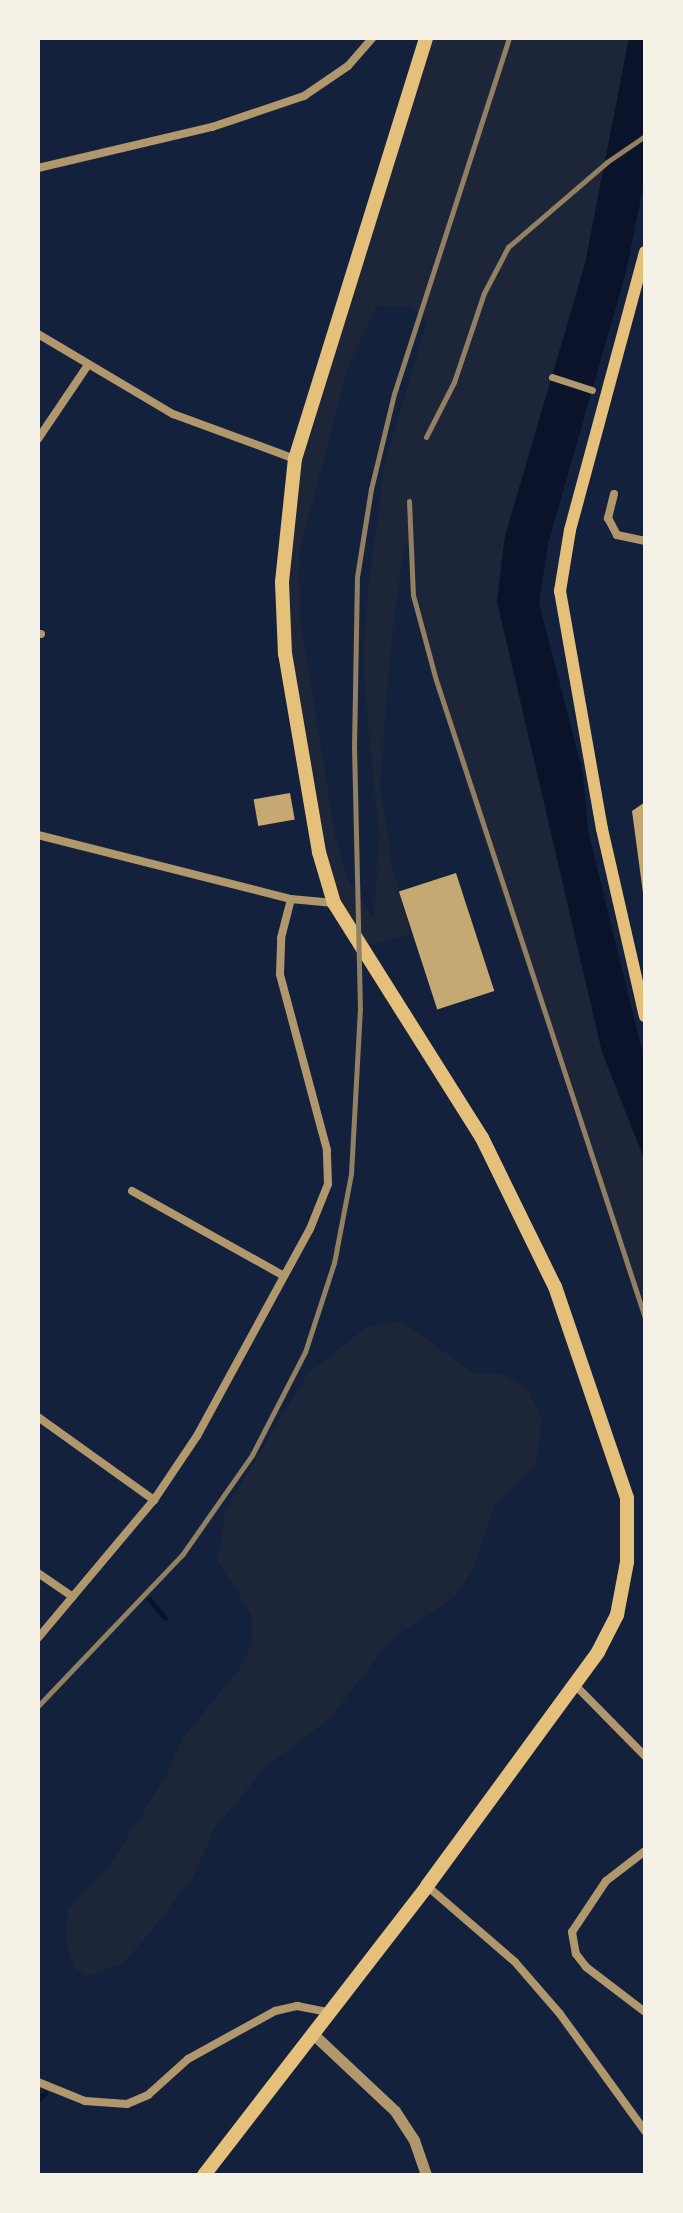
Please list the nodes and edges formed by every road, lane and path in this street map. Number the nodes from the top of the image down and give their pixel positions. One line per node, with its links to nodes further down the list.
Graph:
1 (372, 38): 3 (street)
2 (426, 38): 10 (main road)
3 (38, 168)
4 (645, 252): 16 (main road)
5 (38, 334): 6 (street)
6 (88, 365): 9 (street); 10 (street)
7 (552, 377): 8 (street)
8 (592, 390)
9 (38, 439)
10 (295, 459): 15 (main road)
11 (614, 494): 12 (street)
12 (645, 541)
13 (38, 835): 14 (street)
14 (291, 899): 15 (street); 18 (street)
15 (334, 903): 24 (main road)
16 (645, 1016)
17 (132, 1191): 18 (street)
18 (284, 1276): 20 (street)
19 (38, 1417): 20 (street)
20 (154, 1500): 22 (street)
21 (38, 1573): 22 (street)
22 (73, 1597): 23 (street)
23 (38, 1638)
24 (575, 1685): 25 (street); 27 (main road)
25 (645, 1756)
26 (645, 1851): 29 (street)
27 (427, 1886): 28 (main road); 32 (street)
28 (328, 2012): 30 (main road); 31 (street)
29 (645, 2012)
30 (312, 2033): 33 (main road); 34 (street)
31 (38, 2082)
32 (645, 2131)
33 (204, 2175)
34 (426, 2175)

